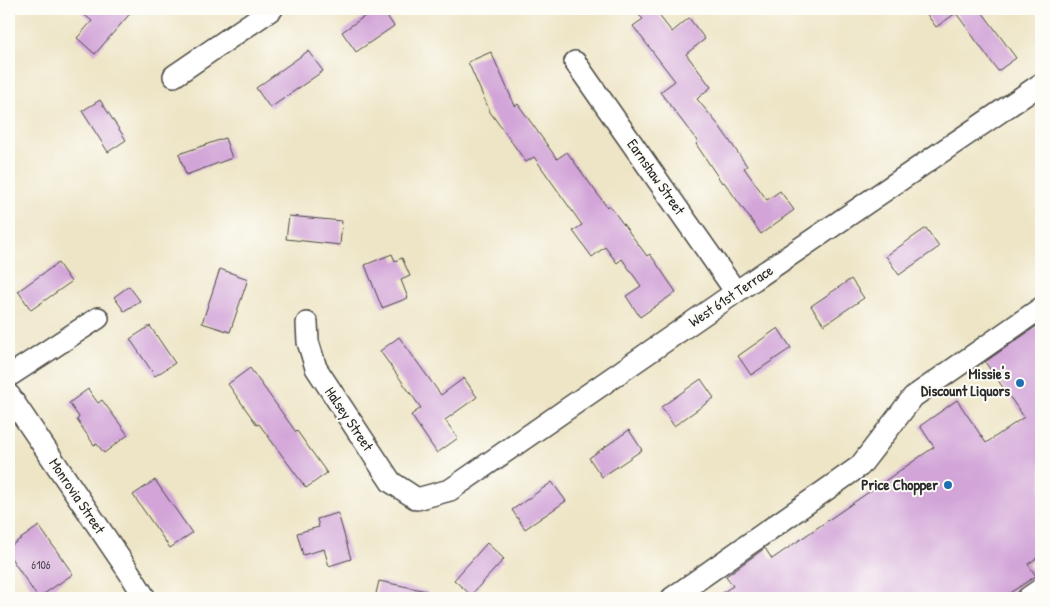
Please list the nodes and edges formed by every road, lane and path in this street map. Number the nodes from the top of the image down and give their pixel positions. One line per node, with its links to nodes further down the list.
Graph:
1 (272, 9): 3 (street)
2 (575, 62): 5 (street, Earnshaw Street)
3 (174, 76)
4 (1041, 84): 5 (street, West 61st Terrace)
5 (736, 292): 11 (street, West 61st Terrace)
6 (1041, 308): 14 (street)
7 (98, 318): 9 (street)
8 (307, 323): 11 (street, Halsey Street)
9 (9, 376)
10 (9, 396): 13 (street, Monrovia Street)
11 (417, 499)
12 (1041, 589): 15 (street)
13 (145, 598)
14 (672, 598)
15 (1028, 598)

